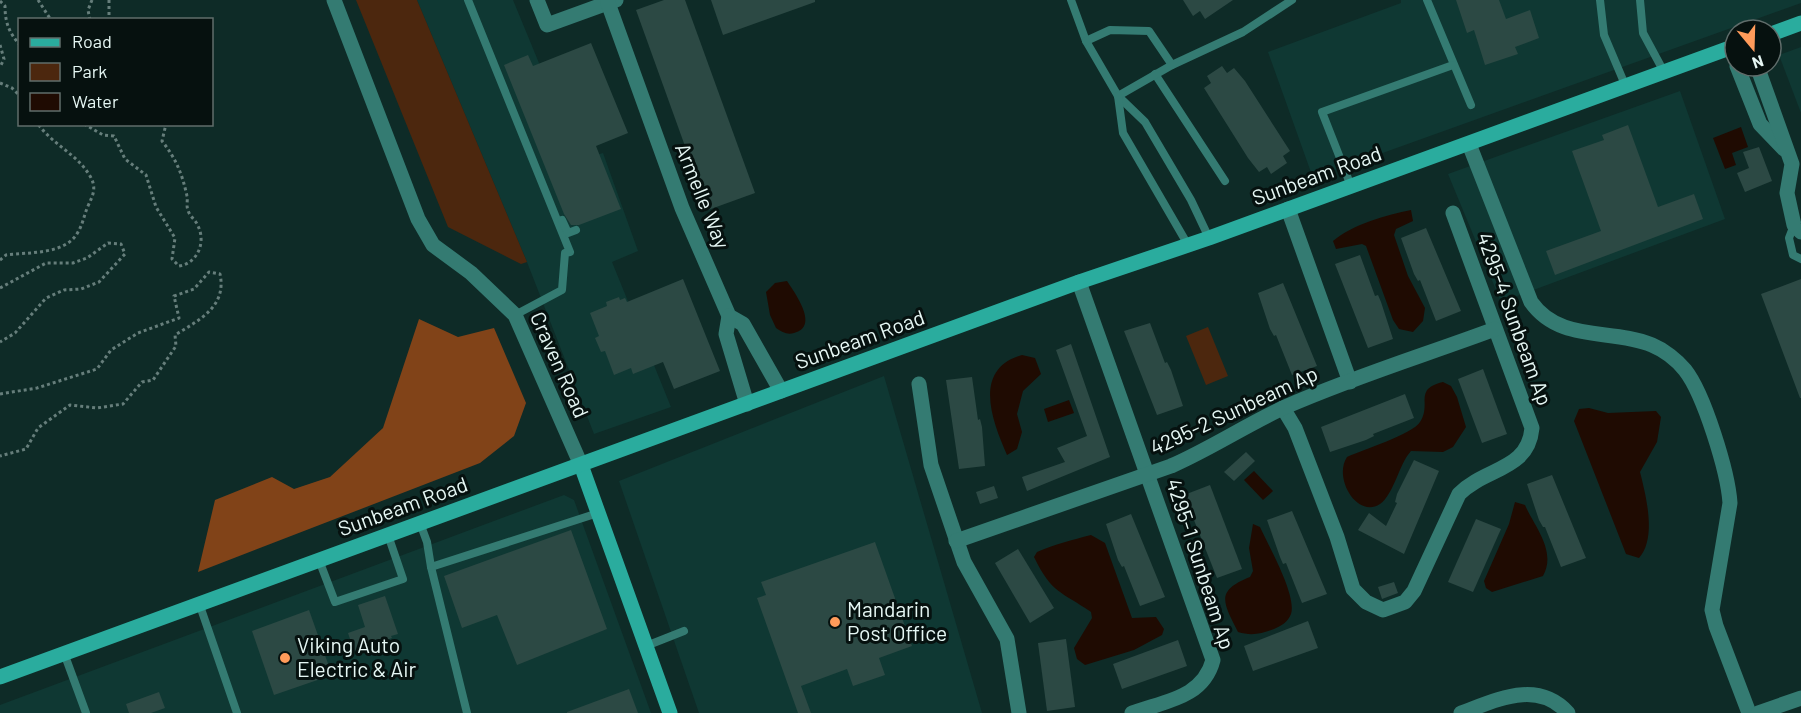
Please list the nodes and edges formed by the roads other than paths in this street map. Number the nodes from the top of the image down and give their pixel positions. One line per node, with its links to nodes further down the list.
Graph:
1 (334, 0): 36 (street, Craven Road)
2 (468, 0): 29 (lane)
3 (537, 0): 9 (street)
4 (1071, 0): 12 (lane)
5 (1292, 0): 14 (lane)
6 (1426, 0): 15 (lane)
7 (1600, 0): 20 (lane)
8 (1640, 0): 16 (lane)
9 (612, 2): 37 (street, Armelle Way)
10 (1801, 23): 11 (street)
11 (1783, 30)
12 (1086, 41): 14 (lane); 21 (lane)
13 (1723, 55): 16 (street, Sunbeam Road)
14 (1172, 65): 17 (lane)
15 (1453, 65): 22 (lane); 26 (lane)
16 (1664, 72): 20 (street, Sunbeam Road)
17 (1155, 74): 21 (lane); 25 (lane)
18 (1742, 78): 24 (street)
19 (1761, 78): 24 (street)
20 (1626, 87): 23 (street, Sunbeam Road)
21 (1119, 96): 32 (lane); 33 (lane)
22 (1471, 105)
23 (1469, 144): 26 (street, Sunbeam Road); 66 (street)
24 (1788, 153): 30 (street)
25 (1225, 181)
26 (1351, 186): 27 (street, Sunbeam Road)
27 (1288, 209): 32 (street, Sunbeam Road); 39 (street)
28 (1453, 213): 38 (street, 4295-4 Sunbeam Ap)
29 (562, 220): 31 (lane); 36 (lane)
30 (1798, 229): 34 (lane)
31 (576, 230)
32 (1209, 238): 33 (street, Sunbeam Road)
33 (1188, 245): 35 (street, Sunbeam Road)
34 (1801, 259)
35 (1079, 282): 41 (street, Sunbeam Road); 45 (street, 4295-1 Sunbeam Ap)
36 (515, 315): 44 (street, Craven Road)
37 (729, 316): 41 (street, Armelle Way); 42 (street)
38 (1495, 329): 39 (street, 4295-2 Sunbeam Ap); 43 (street, 4295-4 Sunbeam Ap)
39 (1350, 382): 43 (street, 4295-2 Sunbeam Ap)
40 (919, 384): 49 (street)
41 (781, 391): 42 (street, Sunbeam Road)
42 (747, 404): 44 (street, Sunbeam Road)
43 (1283, 408): 45 (street, 4295-2 Sunbeam Ap)
44 (581, 465): 46 (street, Craven Road); 47 (street, Sunbeam Road)
45 (1148, 474): 49 (street, 4295-2 Sunbeam Ap); 63 (street, 4295-1 Sunbeam Ap)
46 (598, 513): 51 (lane); 54 (street, Craven Road)
47 (420, 523): 48 (street, Sunbeam Road); 51 (lane)
48 (388, 535): 50 (street, Sunbeam Road); 50 (lane)
49 (956, 541): 62 (street)
50 (319, 560): 52 (street, Sunbeam Road)
51 (431, 567): 60 (lane)
52 (200, 603): 55 (street, Sunbeam Road); 59 (lane)
53 (684, 632): 54 (lane)
54 (646, 646): 61 (street, Craven Road)
55 (64, 653): 56 (street, Sunbeam Road); 58 (lane)
56 (0, 677)
57 (1801, 698): 67 (street)
58 (86, 713)
59 (237, 713)
60 (467, 713)
61 (670, 713)
62 (1019, 713)
63 (1132, 713)
64 (1461, 713): 65 (street)
65 (1568, 713)
66 (1749, 713)
67 (1758, 713)

